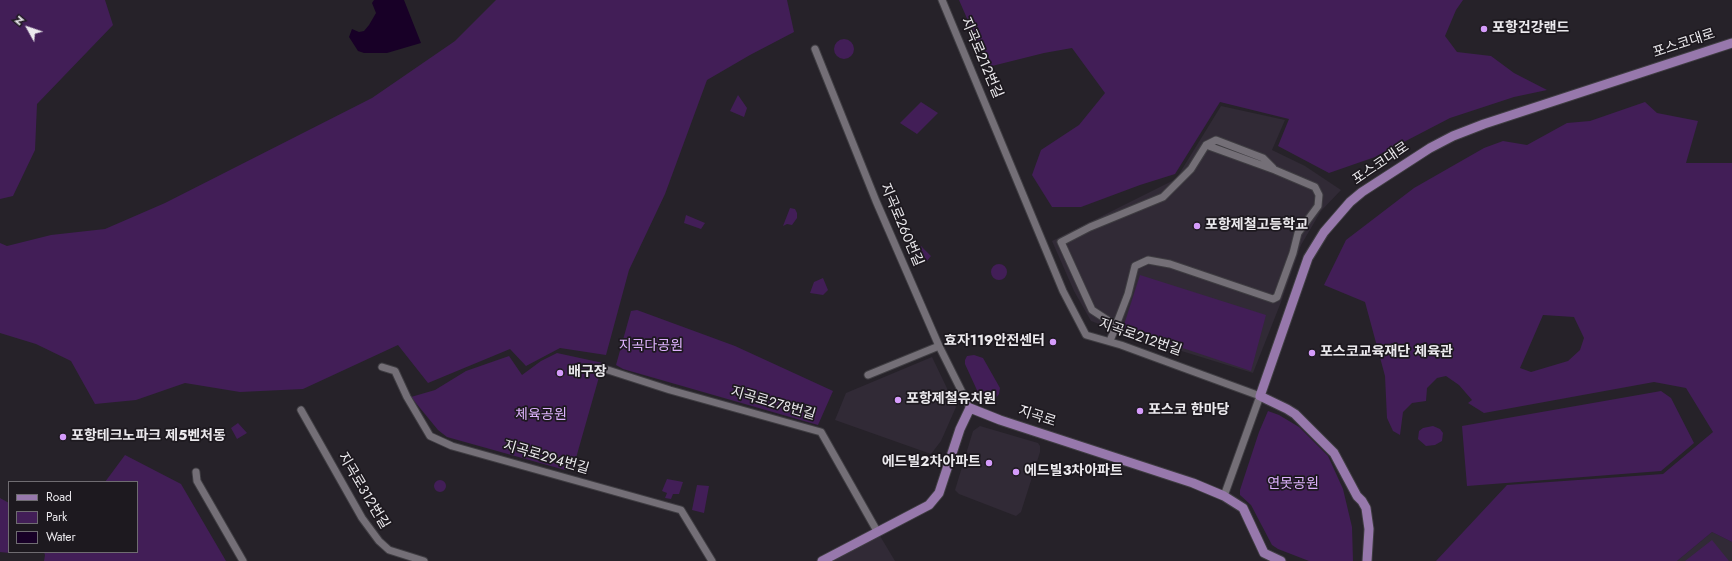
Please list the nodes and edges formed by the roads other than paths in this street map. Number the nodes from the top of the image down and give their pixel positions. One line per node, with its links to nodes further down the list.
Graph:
1 (942, 0): 5 (street, 지곡로212번길)
2 (1732, 43): 10 (main road, 포스코대로)
3 (815, 49): 6 (street, 지곡로260번길)
4 (1115, 325): 4 (street); 5 (street)
5 (1110, 341): 10 (street, 지곡로212번길)
6 (939, 346): 9 (street); 11 (street, 지곡로260번길)
7 (382, 367): 18 (street, 지곡로294번길)
8 (608, 370): 15 (street, 지곡로278번길)
9 (868, 375)
10 (1260, 396): 14 (street, 포스코대로); 21 (main road, 지곡로212번길)
11 (970, 408): 14 (main road, 지곡로); 15 (main road)
12 (301, 410): 17 (street, 지곡로312번길)
13 (196, 472): 16 (street)
14 (1224, 496): 20 (main road, 지곡로)
15 (877, 531): 19 (main road)
16 (243, 561)
17 (424, 561)
18 (712, 561)
19 (822, 561)
20 (1281, 561)
21 (1367, 561)

